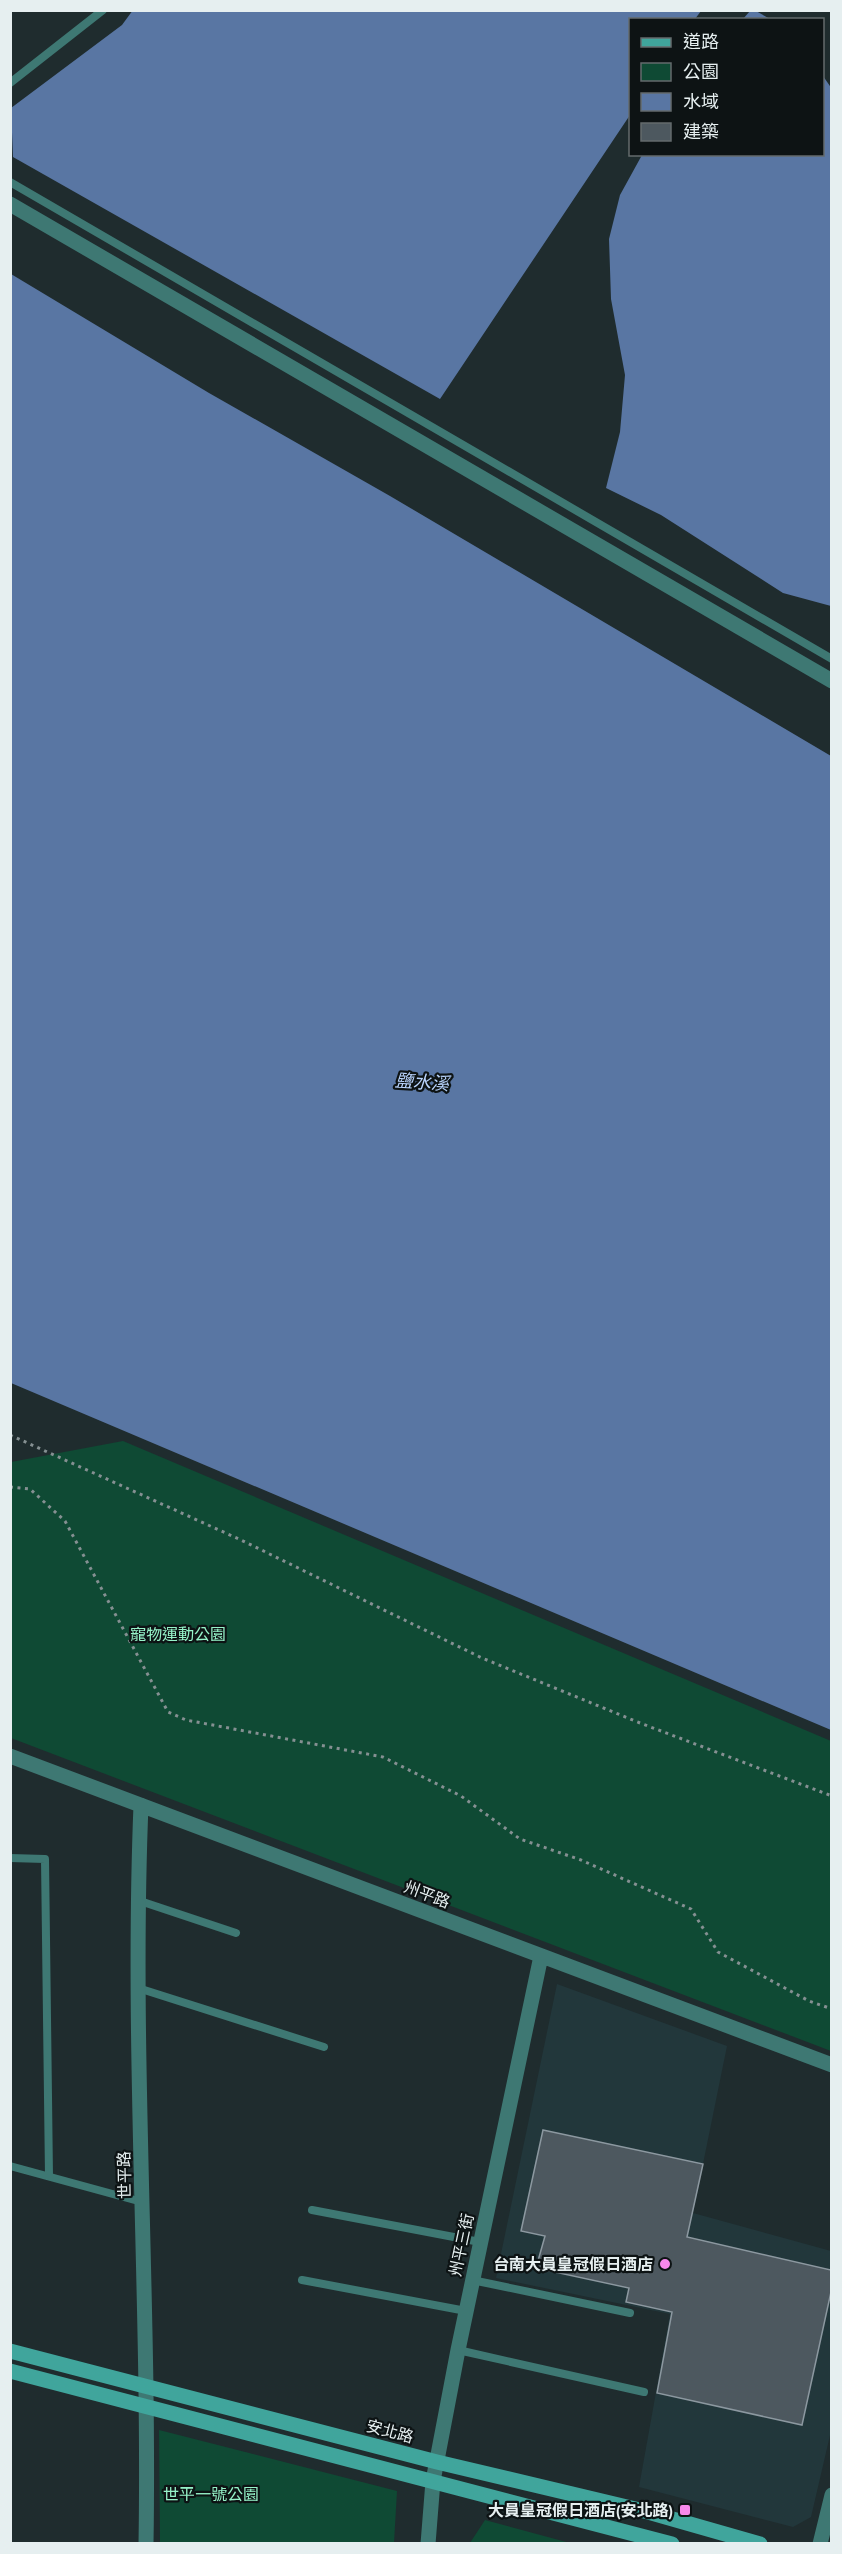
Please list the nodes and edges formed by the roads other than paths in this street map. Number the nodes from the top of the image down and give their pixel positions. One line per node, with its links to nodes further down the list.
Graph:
1 (103, 10): 2 (lane)
2 (10, 82)
3 (10, 182): 5 (lane)
4 (10, 204): 6 (street)
5 (831, 659)
6 (831, 681)
7 (10, 1756): 8 (street, 州平路)
8 (141, 1805): 10 (street, 世平路); 12 (street, 州平路)
9 (10, 1858): 17 (lane)
10 (137, 1900): 11 (lane); 13 (street, 世平路)
11 (236, 1933)
12 (541, 1956): 15 (street, 州平路); 20 (street, 州平三街)
13 (138, 1988): 14 (lane); 18 (street, 世平路)
14 (324, 2047)
15 (831, 2065)
16 (10, 2166): 17 (lane)
17 (49, 2176): 18 (lane)
18 (142, 2202): 28 (street, 世平路)
19 (312, 2210): 20 (lane)
20 (480, 2242): 22 (street, 州平三街)
21 (302, 2280): 23 (lane)
22 (472, 2280): 23 (street, 州平三街); 24 (lane)
23 (466, 2311): 25 (street, 州平三街)
24 (630, 2313)
25 (458, 2350): 29 (lane); 31 (street, 州平三街)
26 (10, 2351): 28 (street, 安北路)
27 (10, 2371): 30 (street)
28 (148, 2386): 30 (street, 世平路); 31 (street, 安北路)
29 (644, 2392)
30 (148, 2406): 32 (street); 34 (street, 世平路)
31 (437, 2462): 32 (street, 州平三街); 37 (street, 安北路)
32 (433, 2481): 35 (street, 州平三街); 36 (street)
33 (831, 2495): 38 (street)
34 (146, 2544)
35 (428, 2544)
36 (672, 2544)
37 (760, 2544)
38 (820, 2544)

